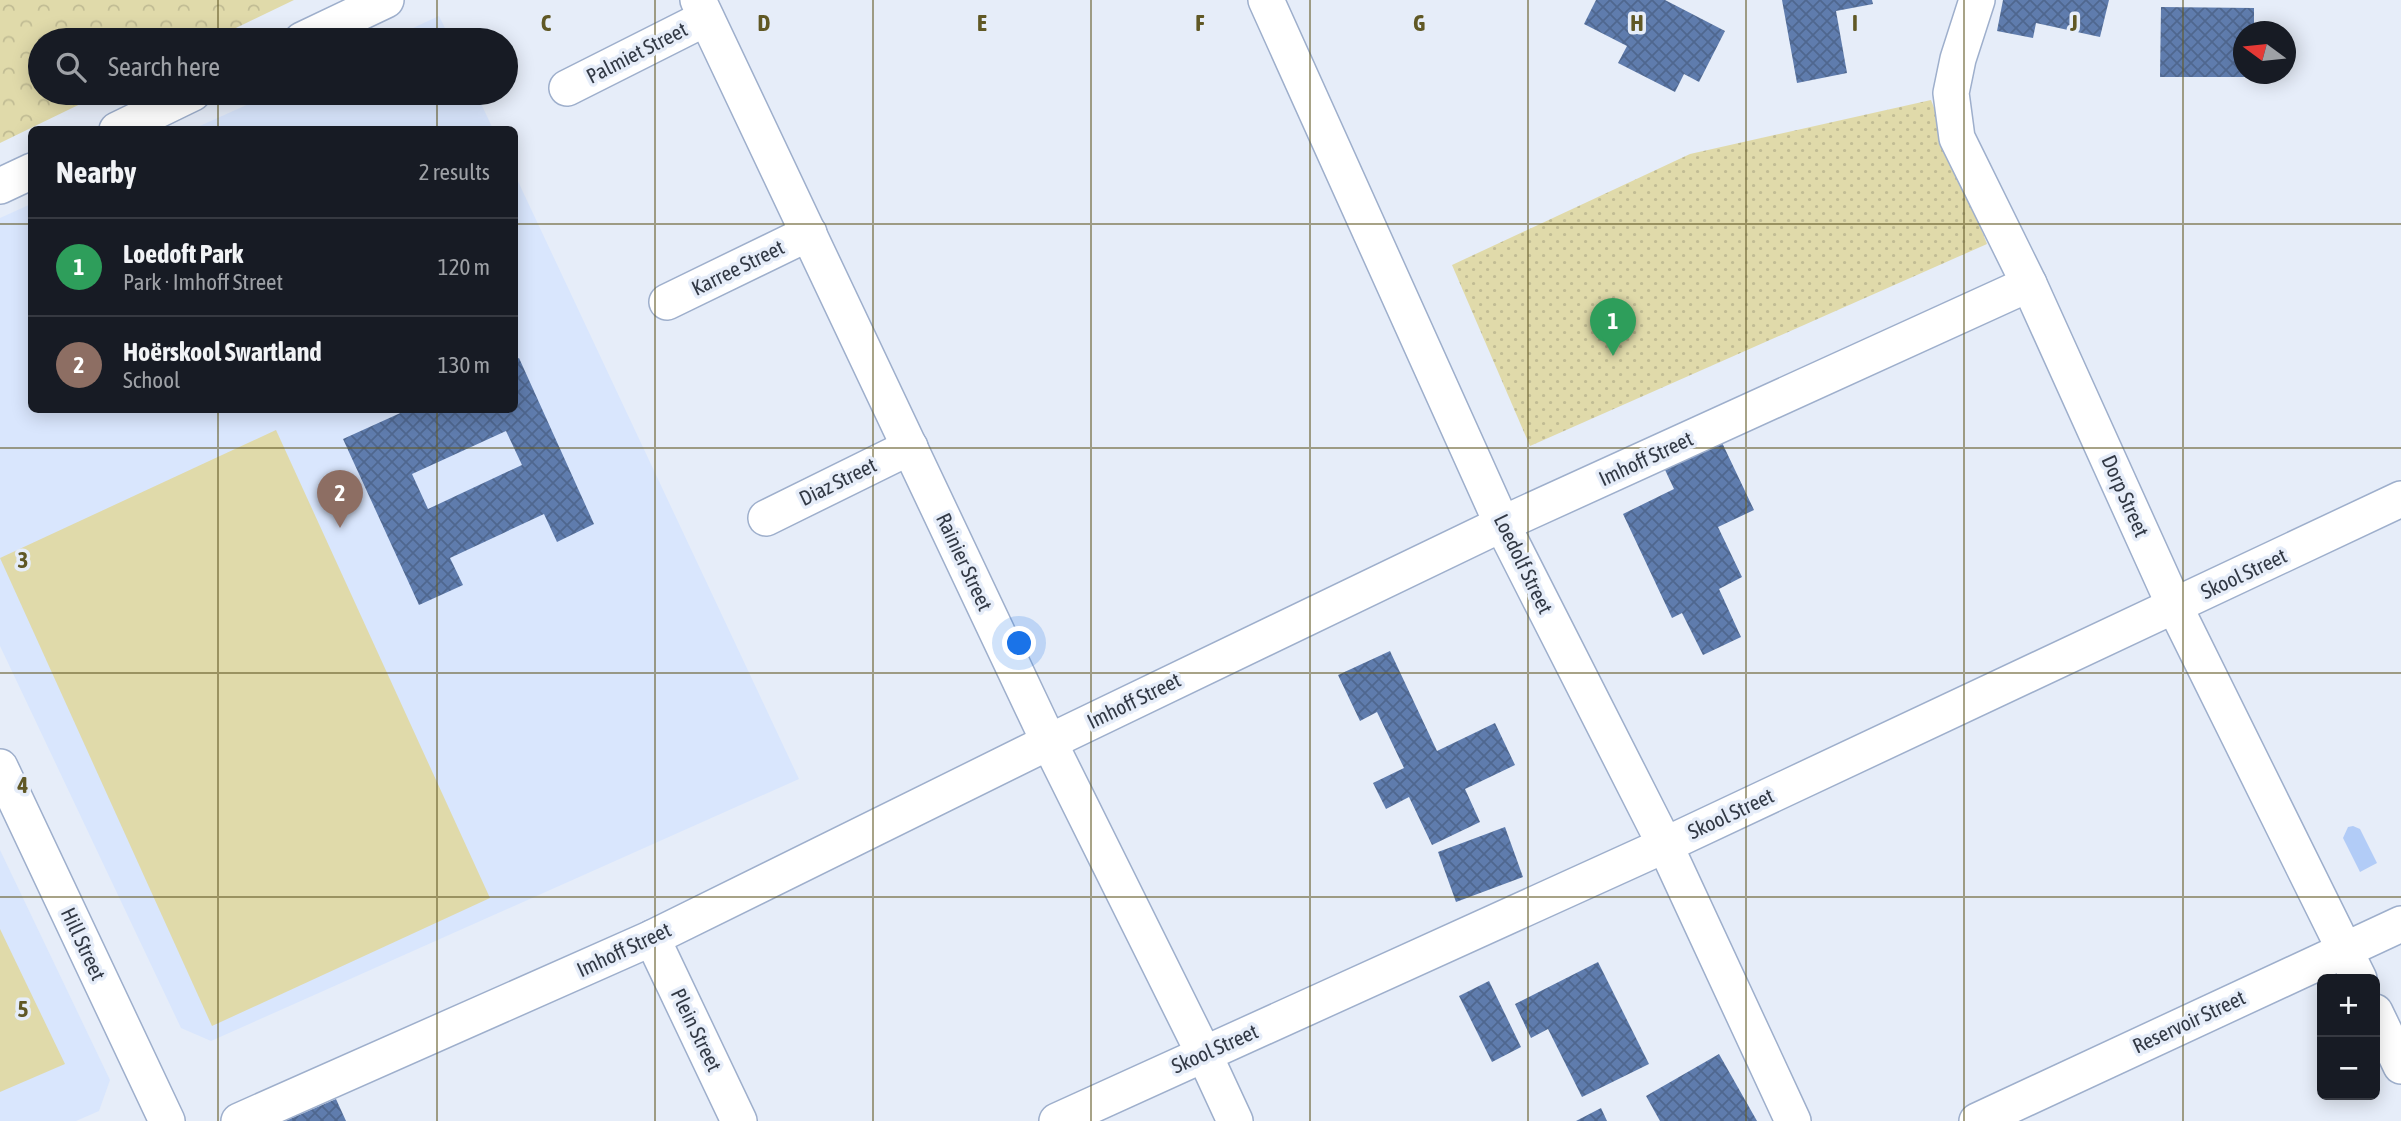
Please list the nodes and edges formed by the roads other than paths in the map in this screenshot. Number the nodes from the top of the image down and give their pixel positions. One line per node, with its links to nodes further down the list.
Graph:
1 (386, 0): 5 (street)
2 (1266, 0): 17 (street, Loedolf Street)
3 (1977, 0): 12 (street, Dorp Street)
4 (702, 9): 6 (street, Palmiet Street); 11 (street, Rainier Street)
5 (327, 28)
6 (567, 88)
7 (168, 105): 8 (street)
8 (125, 126)
9 (28, 173): 10 (street)
10 (0, 186)
11 (809, 233): 13 (street, Karree Street); 14 (street, Rainier Street)
12 (2029, 284): 17 (street, Imhoff Street); 18 (street, Dorp Street)
13 (667, 302)
14 (910, 447): 16 (street, Diaz Street); 19 (street, Rainier Street)
15 (2401, 499): 18 (street, Skool Street)
16 (766, 518)
17 (1502, 524): 19 (street, Imhoff Street); 21 (street, Loedolf Street)
18 (2175, 607): 21 (street, Skool Street); 24 (street, Dorp Street)
19 (1048, 742): 23 (street, Imhoff Street); 26 (street, Rainier Street)
20 (0, 768): 28 (street, Hill Street)
21 (1665, 845): 26 (street, Skool Street); 33 (street, Loedolf Street)
22 (2401, 924): 24 (street, Reservoir Street)
23 (652, 938): 29 (street, Imhoff Street); 30 (street, Plein Street)
24 (2352, 965): 34 (street, Reservoir Street)
25 (2380, 1022): 27 (street)
26 (1204, 1054): 31 (street, Skool Street); 32 (street, Rainier Street)
27 (2401, 1066)
28 (167, 1121)
29 (239, 1121)
30 (739, 1121)
31 (1057, 1121)
32 (1235, 1121)
33 (1793, 1121)
34 (1977, 1121)

